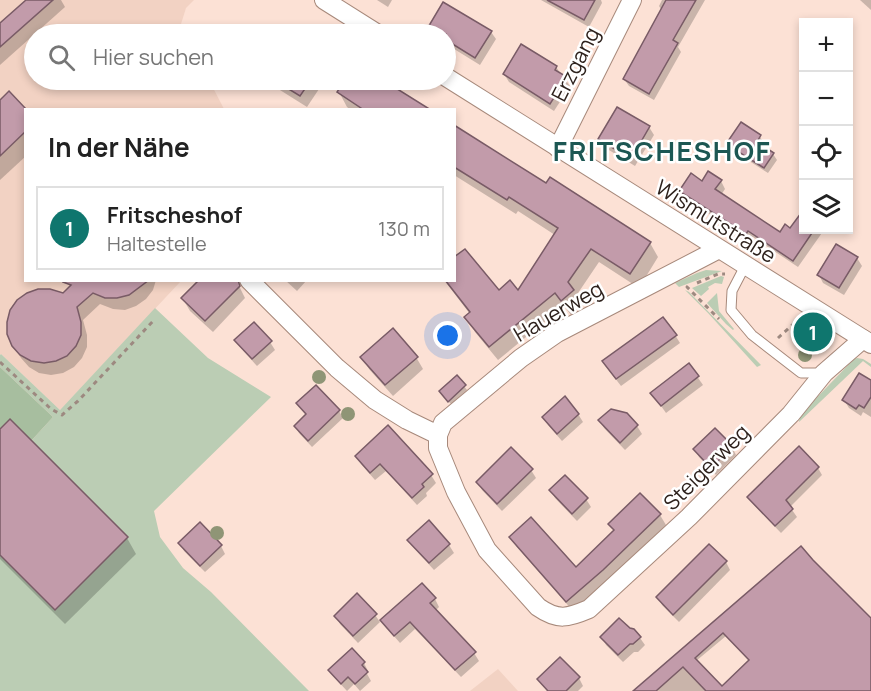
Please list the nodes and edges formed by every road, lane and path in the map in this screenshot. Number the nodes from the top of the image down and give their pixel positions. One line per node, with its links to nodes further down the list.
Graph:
1 (324, 0): 3 (street)
2 (632, 0): 5 (street, Erzgang)
3 (362, 24)
4 (456, 83): 5 (street, Wismutstraße)
5 (558, 148): 6 (street, Wismutstraße)
6 (718, 249): 7 (street, Wismutstraße); 15 (street, Hauerweg)
7 (745, 266): 12 (street, Wismutstraße); 14 (lane)
8 (251, 282): 15 (street)
9 (802, 317): 11 (path)
10 (155, 319): 13 (path)
11 (773, 342)
12 (867, 342): 14 (street, Steigerweg)
13 (0, 362)
14 (824, 373): 15 (street, Steigerweg)
15 (438, 435)

